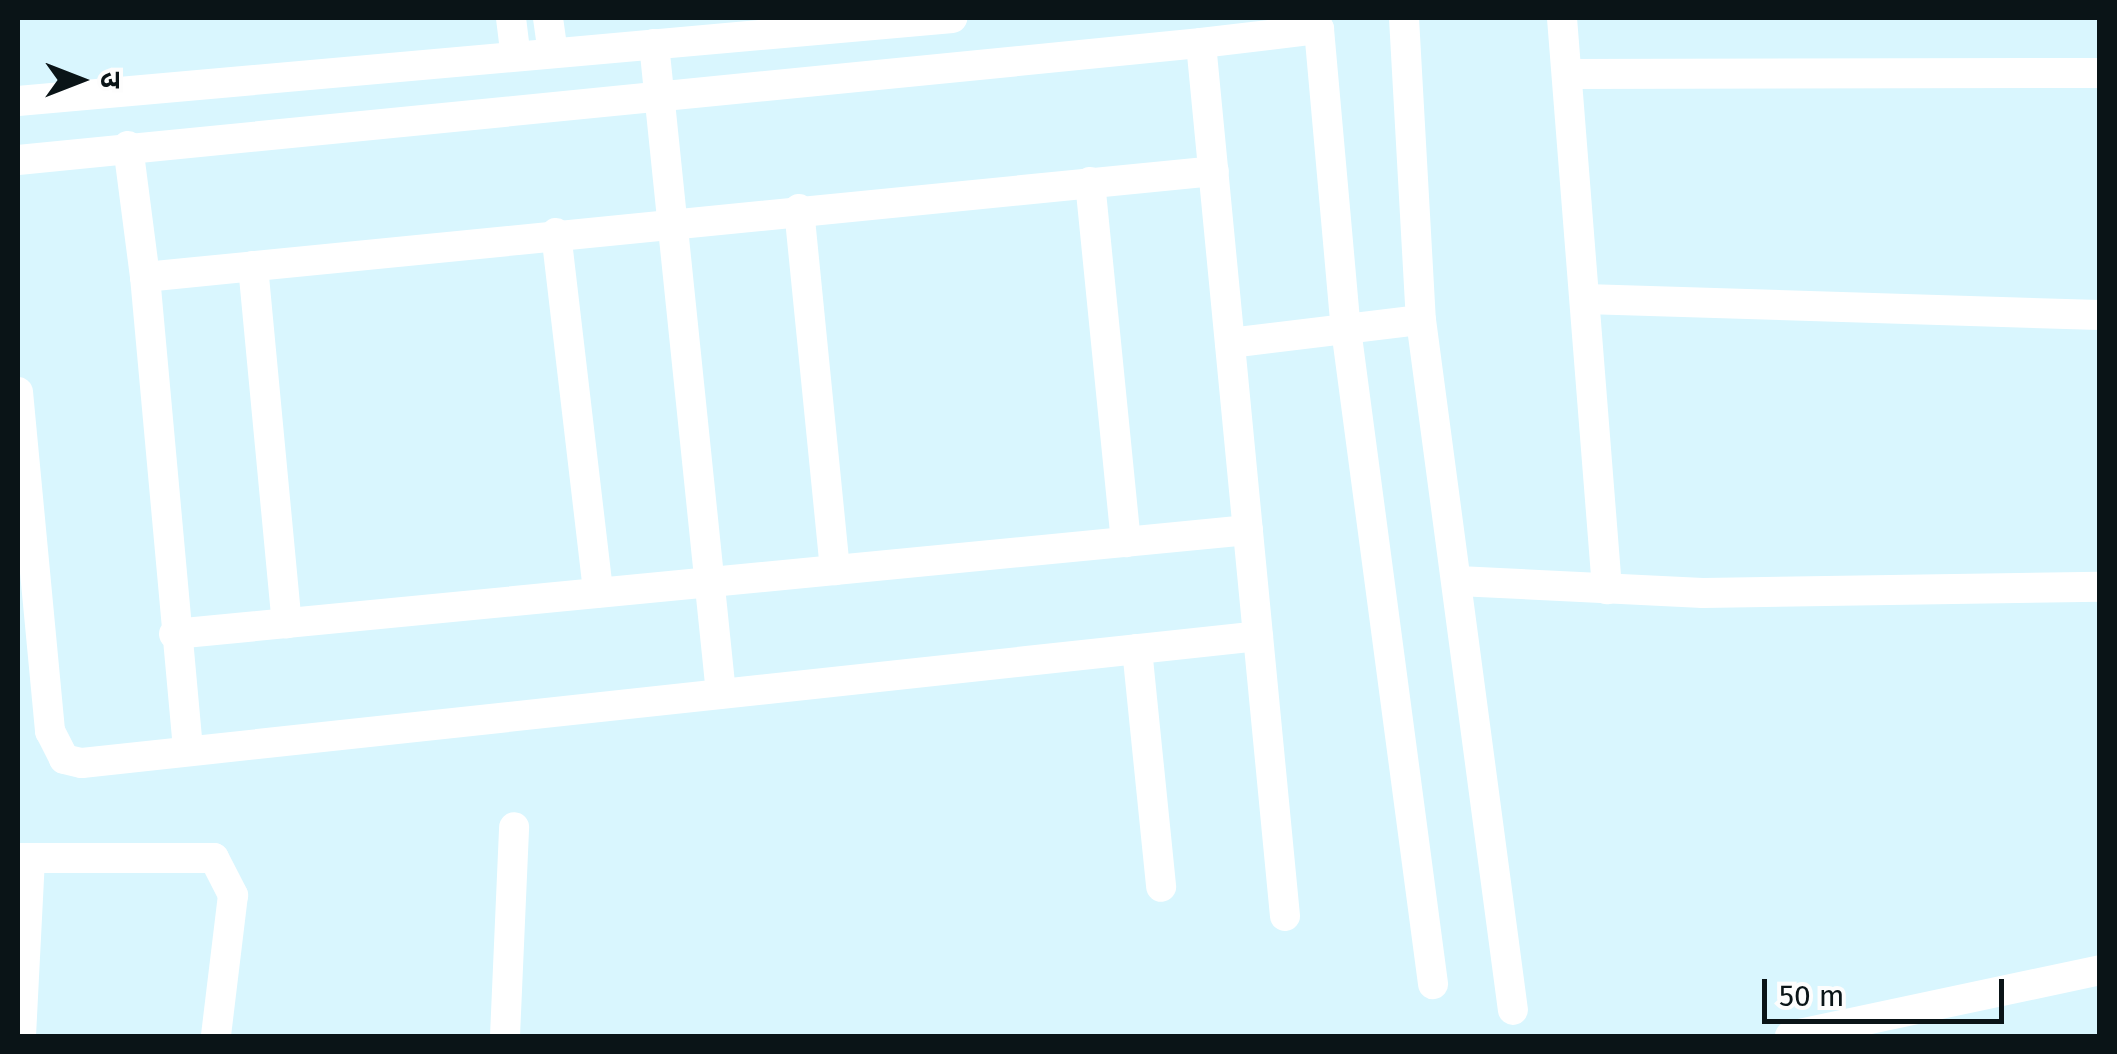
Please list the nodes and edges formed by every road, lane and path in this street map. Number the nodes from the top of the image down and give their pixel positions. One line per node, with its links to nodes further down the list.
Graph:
1 (511, 18): 9 (street)
2 (548, 18): 8 (street)
3 (952, 18): 7 (street)
4 (1404, 18): 25 (street)
5 (1562, 18): 11 (street)
6 (1201, 43): 12 (street); 16 (street); 26 (street)
7 (654, 44): 8 (street); 12 (street)
8 (552, 52): 9 (street)
9 (516, 56): 13 (street)
10 (2100, 72): 11 (street)
11 (1567, 74): 23 (street)
12 (660, 92): 14 (street); 19 (street)
13 (18, 101)
14 (128, 146): 15 (street); 22 (street)
15 (18, 160)
16 (1214, 171): 17 (street); 27 (street)
17 (1090, 182): 18 (street); 31 (street)
18 (798, 209): 19 (street); 32 (street)
19 (673, 221): 20 (street); 34 (street)
20 (556, 233): 21 (street); 37 (street)
21 (253, 266): 22 (street); 38 (street)
22 (144, 278): 39 (street)
23 (1585, 299): 24 (street); 36 (street)
24 (2100, 315)
25 (1421, 320): 26 (street); 33 (street)
26 (1346, 329): 27 (street); 49 (street)
27 (1230, 343): 30 (street)
28 (18, 392): 29 (street)
29 (22, 476): 43 (street)
30 (1248, 530): 31 (street); 40 (street)
31 (1126, 542): 32 (street)
32 (836, 570): 34 (street)
33 (1458, 581): 36 (street); 50 (street)
34 (709, 582): 37 (street); 42 (street)
35 (2100, 586): 36 (street)
36 (1607, 590)
37 (598, 593): 38 (street)
38 (287, 623): 39 (street)
39 (174, 634): 43 (street)
40 (1258, 636): 41 (street); 47 (street)
41 (1137, 650): 42 (street); 46 (street)
42 (721, 694): 43 (street)
43 (188, 749)
44 (514, 827): 53 (street)
45 (24, 858): 51 (street); 52 (street)
46 (1160, 888)
47 (1285, 916)
48 (2100, 970): 54 (street)
49 (1433, 984)
50 (1513, 1010)
51 (20, 1036)
52 (216, 1036)
53 (505, 1036)
54 (1790, 1036)

